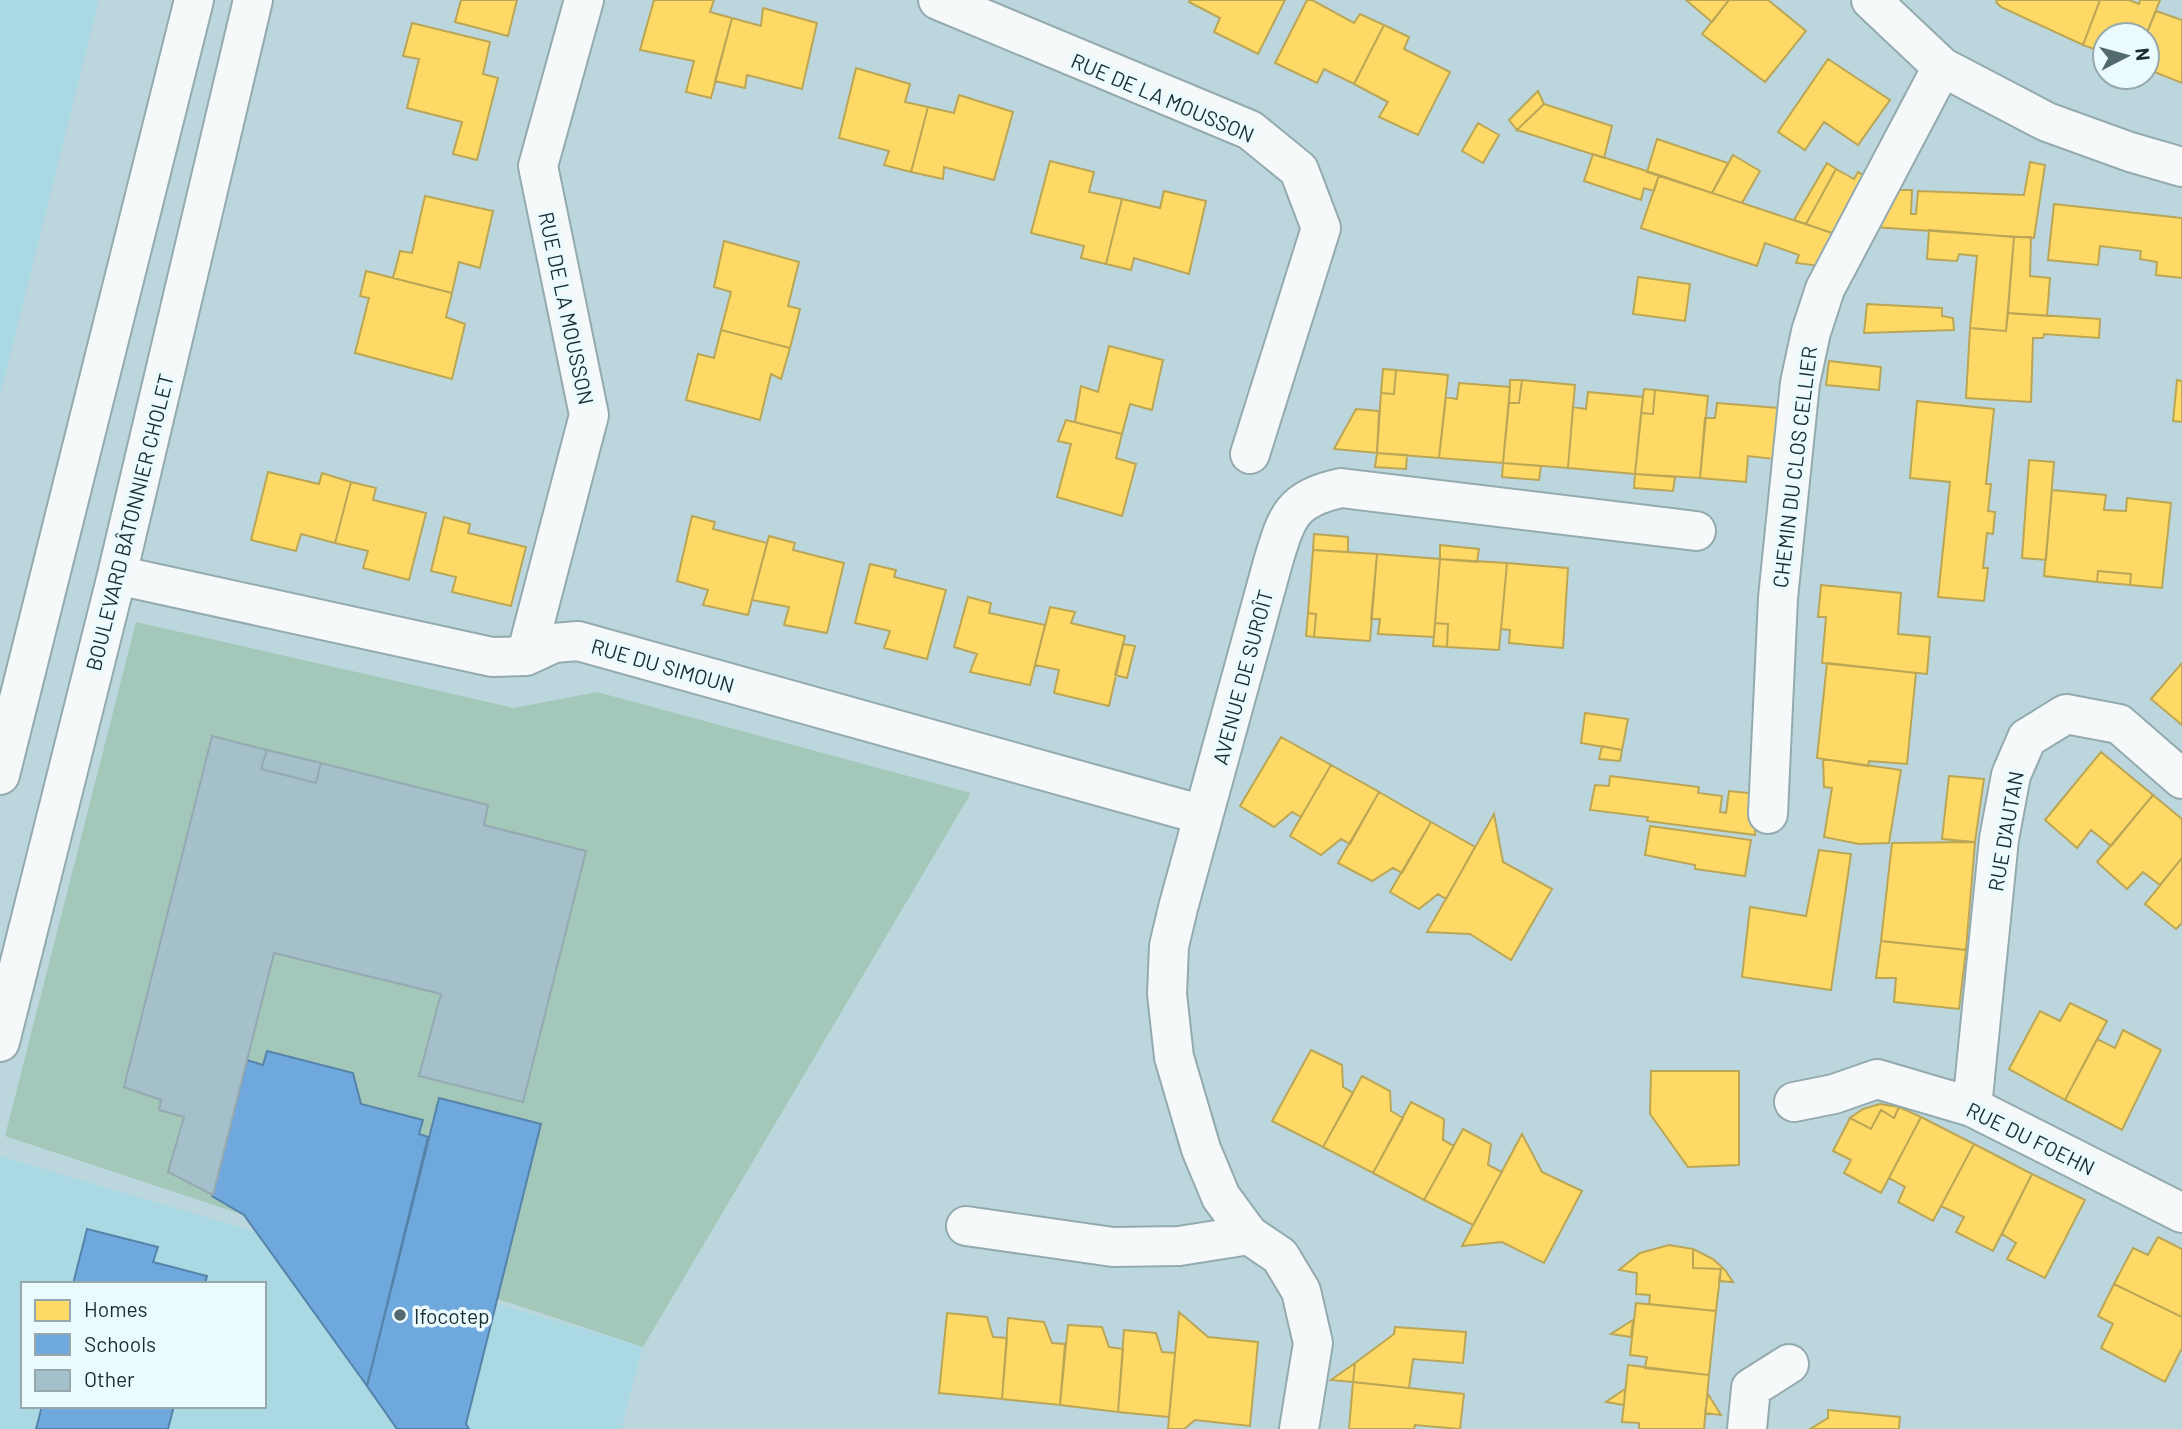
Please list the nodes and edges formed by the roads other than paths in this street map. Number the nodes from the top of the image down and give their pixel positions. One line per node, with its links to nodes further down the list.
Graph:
1 (194, 0): 12 (street)
2 (253, 0): 10 (street, BOULEVARD BÂTONNIER CHOLET)
3 (584, 0): 11 (street, RUE DE LA MOUSSON)
4 (938, 0): 8 (street, RUE DE LA MOUSSON)
5 (1871, 0): 6 (street)
6 (1942, 68): 7 (street); 14 (street, CHEMIN DU CLOS CELLIER)
7 (2182, 167)
8 (1250, 454)
9 (1696, 531): 15 (street, AVENUE DE SUROÎT)
10 (117, 575): 11 (street, RUE DU SIMOUN); 16 (street, BOULEVARD BÂTONNIER CHOLET)
11 (526, 656): 15 (street, RUE DU SIMOUN)
12 (0, 775)
13 (2182, 779): 18 (street, RUE D'AUTAN)
14 (1768, 814)
15 (1203, 815): 21 (street, AVENUE DE SUROÎT)
16 (0, 1042)
17 (1794, 1102): 18 (street, RUE DU FOEHN)
18 (1972, 1107): 19 (street, RUE DU FOEHN)
19 (2182, 1213)
20 (966, 1226): 21 (street)
21 (1249, 1235): 23 (street, AVENUE DE SUROÎT)
22 (1789, 1364): 24 (street)
23 (1299, 1429)
24 (1747, 1429)

